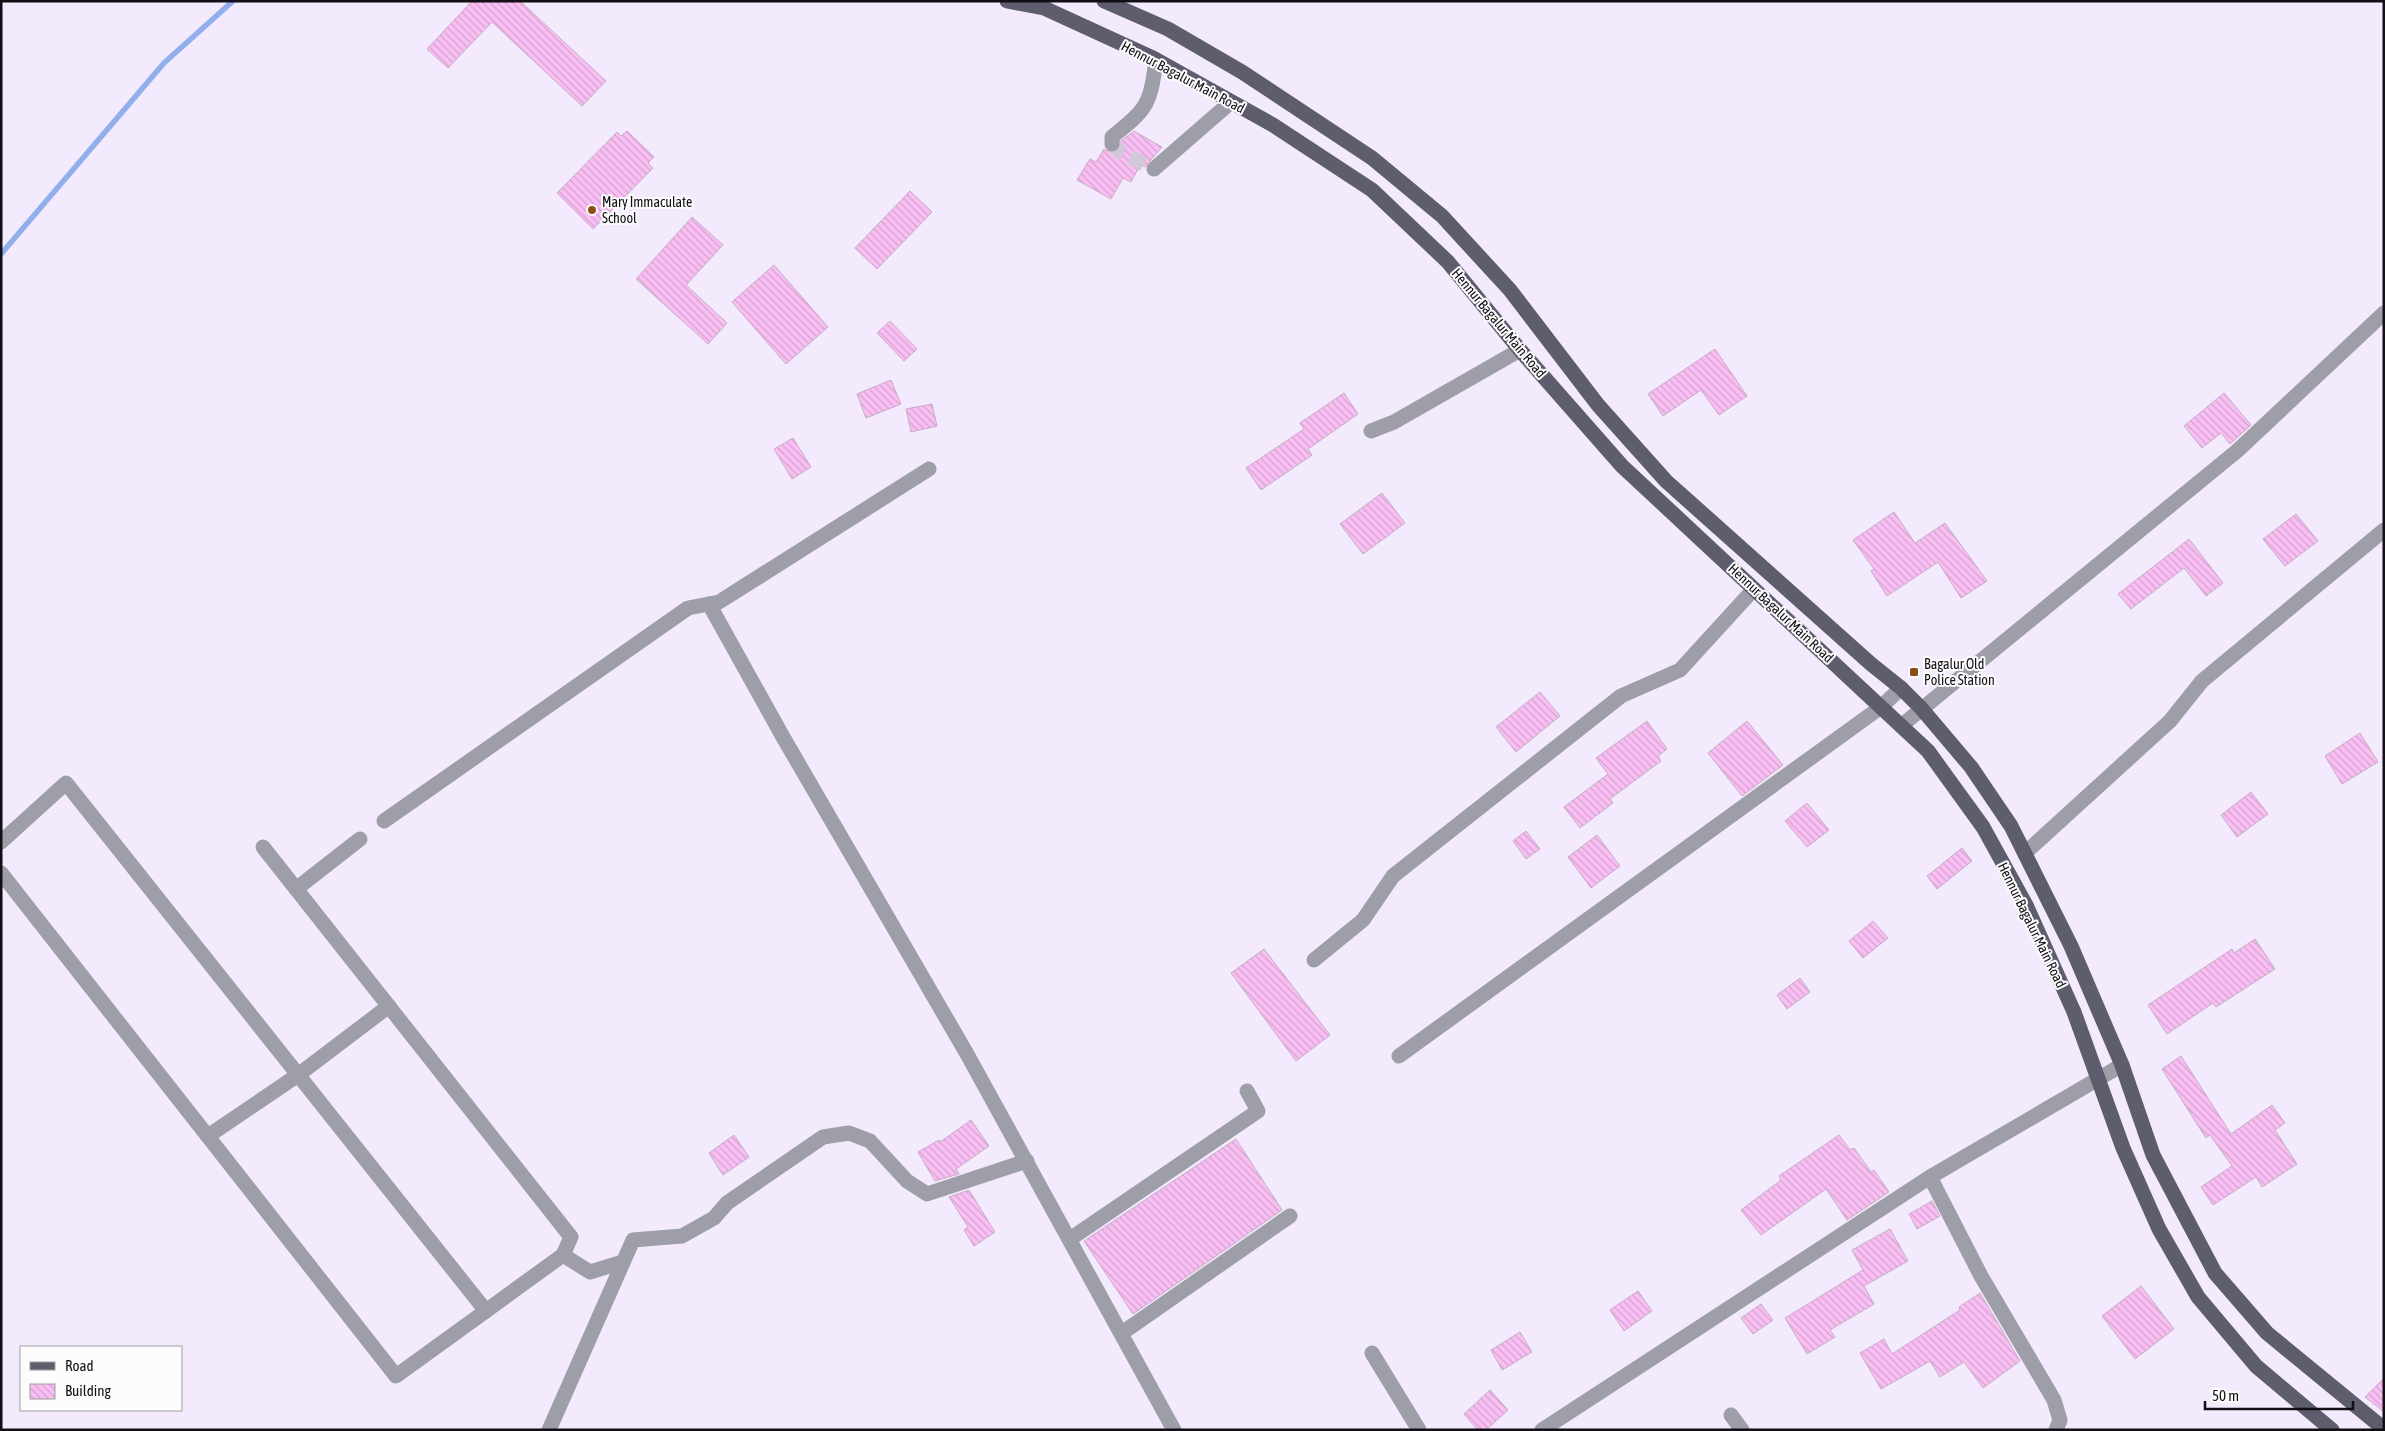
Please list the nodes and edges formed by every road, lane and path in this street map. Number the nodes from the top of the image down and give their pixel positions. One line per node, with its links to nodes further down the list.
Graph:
1 (1008, 1): 3 (main road, Hennur Bagalur Main Road)
2 (1104, 1): 14 (main road, Hennur Bagalur Main Road)
3 (1156, 60): 4 (main road, Hennur Bagalur Main Road); 5 (street)
4 (1231, 102): 6 (street); 8 (main road, Hennur Bagalur Main Road)
5 (1112, 144)
6 (1154, 169)
7 (2384, 313): 16 (street)
8 (1520, 350): 9 (street); 12 (main road, Hennur Bagalur Main Road)
9 (1371, 431)
10 (929, 469): 13 (street)
11 (2384, 530): 22 (street)
12 (1754, 589): 15 (main road, Hennur Bagalur Main Road); 25 (street)
13 (709, 604): 18 (street); 33 (street)
14 (1901, 688): 15 (street); 16 (main road, Hennur Bagalur Main Road)
15 (1881, 706): 17 (main road, Hennur Bagalur Main Road); 27 (street)
16 (1921, 708): 17 (street); 22 (main road, Hennur Bagalur Main Road)
17 (1901, 726): 30 (main road, Hennur Bagalur Main Road)
18 (384, 821)
19 (360, 839): 24 (street)
20 (1, 842): 29 (street)
21 (262, 847): 24 (street)
22 (2024, 853): 28 (main road, Hennur Bagalur Main Road)
23 (1, 873): 32 (street)
24 (296, 889): 26 (street)
25 (1314, 960)
26 (389, 1006): 29 (street); 37 (street)
27 (1399, 1056)
28 (2122, 1065): 30 (street); 43 (main road, Hennur Bagalur Main Road)
29 (298, 1075): 32 (street); 39 (street)
30 (2098, 1078): 34 (street); 50 (main road, Hennur Bagalur Main Road)
31 (1247, 1091): 36 (street)
32 (208, 1136): 39 (street)
33 (1027, 1161): 36 (street); 38 (street)
34 (1930, 1177): 47 (street); 49 (street)
35 (1290, 1216): 40 (street)
36 (1070, 1239): 40 (street)
37 (563, 1255): 38 (street); 39 (street)
38 (623, 1262): 44 (street)
39 (486, 1311)
40 (1122, 1333): 45 (street)
41 (1372, 1353): 46 (street)
42 (1731, 1415): 48 (street)
43 (2384, 1429)
44 (549, 1430)
45 (1174, 1430)
46 (1420, 1430)
47 (1542, 1430)
48 (1742, 1430)
49 (2056, 1430)
50 (2332, 1430)

